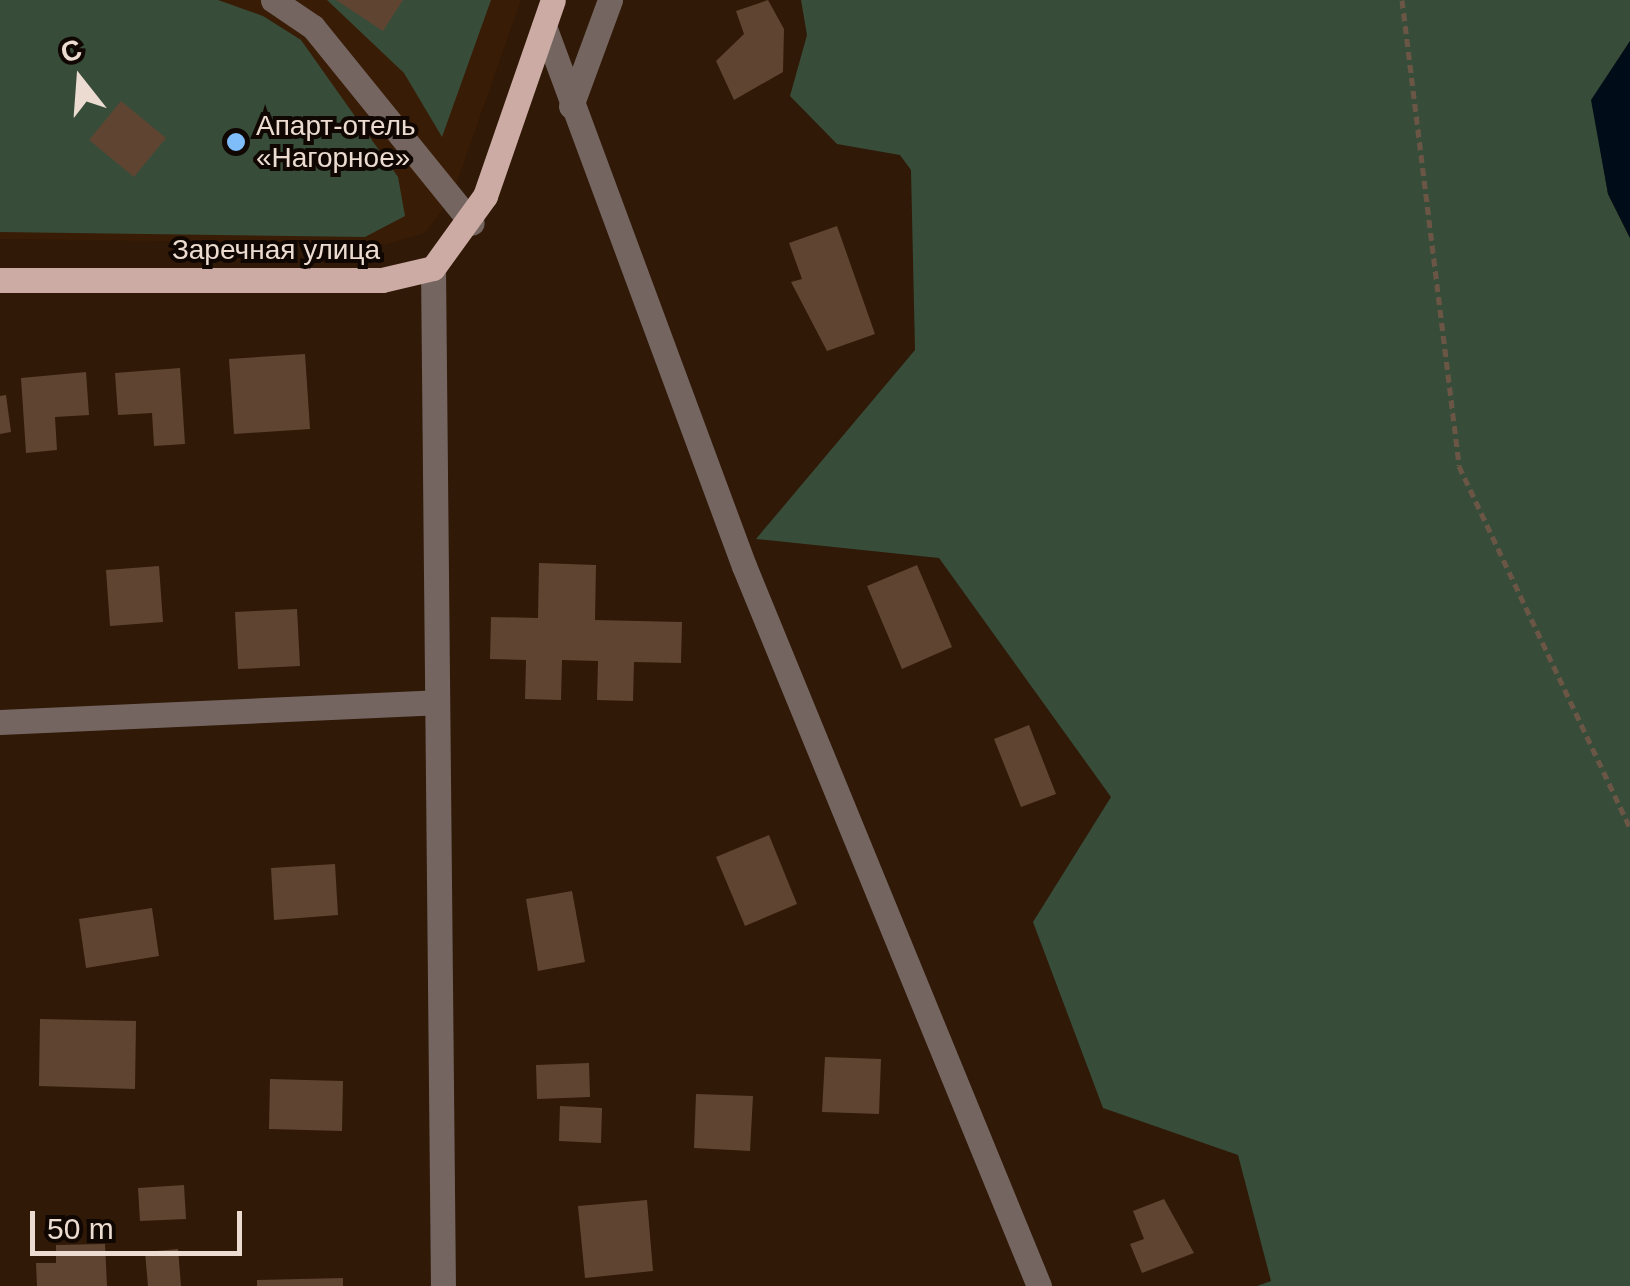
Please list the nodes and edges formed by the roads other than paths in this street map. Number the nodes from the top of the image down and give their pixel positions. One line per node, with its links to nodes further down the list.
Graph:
1 (273, 0): 6 (lane)
2 (553, 0): 4 (main road)
3 (610, 0): 5 (lane)
4 (544, 26): 5 (lane); 6 (main road)
5 (571, 106): 12 (lane)
6 (472, 223): 7 (main road)
7 (433, 268): 8 (main road, Заречная улица); 9 (lane)
8 (0, 280)
9 (437, 702): 10 (lane); 11 (lane)
10 (0, 722)
11 (443, 1286)
12 (1038, 1286)

